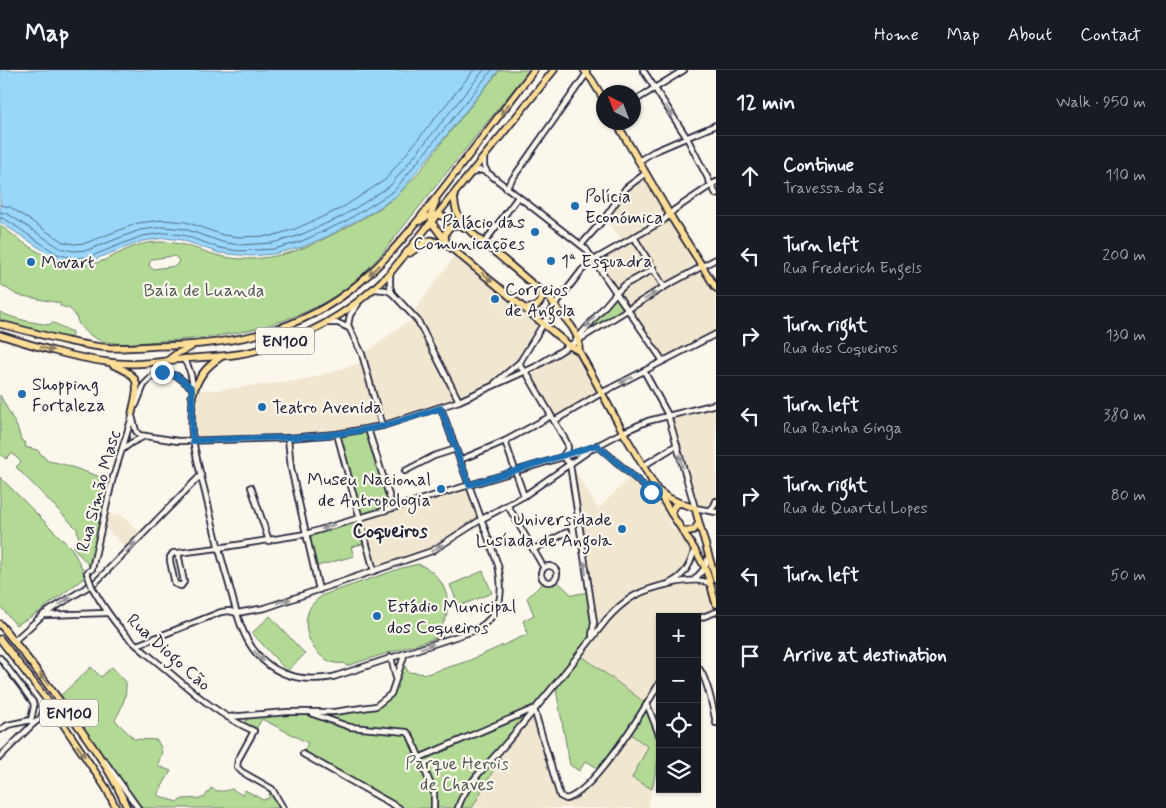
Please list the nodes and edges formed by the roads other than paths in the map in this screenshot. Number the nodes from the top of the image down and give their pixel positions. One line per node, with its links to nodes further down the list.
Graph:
1 (534, 70): 19 (main road, EN100, one-way to 19)
2 (554, 70): 12 (main road, EN100)
3 (643, 70): 7 (street)
4 (684, 70): 7 (street)
5 (586, 71): 6 (main road); 18 (street)
6 (596, 87)
7 (654, 88): 8 (street); 11 (street, one-way to 11)
8 (641, 96)
9 (716, 125): 11 (street)
10 (621, 130): 13 (main road)
11 (687, 138): 13 (street); 17 (street)
12 (484, 158): 14 (main road, EN100); 15 (street)
13 (639, 160): 16 (main road)
14 (473, 172): 15 (street); 21 (main road, EN100)
15 (488, 173): 18 (street)
16 (646, 173): 24 (main road); 31 (street)
17 (714, 183): 20 (street); 24 (street)
18 (506, 188): 22 (street)
19 (440, 192): 23 (main road); 28 (main road, EN100)
20 (716, 194)
21 (454, 196): 23 (main road, EN100); 27 (main road)
22 (518, 197): 30 (street); 31 (street)
23 (435, 214): 25 (main road, EN100); 26 (main road); 28 (main road)
24 (670, 214): 29 (street); 36 (main road)
25 (432, 223): 32 (main road); 35 (main road, EN100)
26 (460, 226): 27 (main road); 32 (main road)
27 (471, 232): 30 (main road)
28 (407, 234): 56 (main road, EN100, one-way to 56)
29 (634, 237): 34 (street); 37 (street)
30 (484, 243): 42 (main road)
31 (581, 245): 34 (street)
32 (448, 246): 35 (main road); 47 (main road, one-way to 47)
33 (716, 259): 36 (street)
34 (594, 260): 44 (street); 46 (street)
35 (399, 263): 38 (main road, EN100)
36 (702, 266): 39 (street); 40 (main road)
37 (654, 269): 39 (street); 44 (street)
38 (390, 273): 41 (main road, EN100); 43 (street)
39 (664, 287): 48 (street, one-way to 39)
40 (716, 288)
41 (374, 289): 43 (street); 45 (main road, EN100)
42 (541, 290): 46 (main road); 47 (main road)
43 (392, 293): 73 (street)
44 (616, 293): 48 (street); 55 (street, one-way to 55)
45 (360, 302): 49 (main road, EN100); 52 (street)
46 (555, 305): 50 (street); 55 (main road)
47 (524, 307): 50 (main road)
48 (628, 310): 55 (street); 63 (street)
49 (327, 323): 52 (street); 60 (main road, EN100)
50 (544, 323): 55 (main road); 65 (street)
51 (0, 324): 57 (main road, EN100)
52 (349, 328): 80 (street)
53 (716, 334): 63 (street)
54 (0, 335): 64 (main road, EN100, one-way to 64)
55 (575, 341): 58 (main road); 58 (main road); 68 (street)
56 (194, 345): 57 (main road, EN100); 59 (main road)
57 (157, 346): 59 (main road)
58 (579, 351): 71 (main road)
59 (176, 354): 61 (main road); 62 (main road)
60 (223, 356): 61 (main road, EN100); 72 (main road)
61 (183, 359): 62 (main road, EN100); 70 (street)
62 (167, 361): 64 (main road, EN100); 67 (street)
63 (663, 361): 66 (street)
64 (106, 362): 76 (main road)
65 (520, 362): 68 (street); 69 (street)
66 (644, 371): 71 (street, one-way to 71); 77 (street)
67 (156, 372): 70 (street); 76 (street)
68 (526, 372): 69 (street); 78 (street)
69 (490, 387): 73 (street)
70 (192, 388): 72 (street)
71 (603, 392): 79 (street); 83 (main road)
72 (192, 396): 82 (street)
73 (459, 401): 75 (street)
74 (716, 404): 77 (street)
75 (441, 408): 80 (street); 92 (street)
76 (132, 415): 85 (street); 93 (street, Rua Simão Masc)
77 (668, 415): 83 (street); 90 (street)
78 (551, 416): 79 (street); 89 (street)
79 (554, 421): 94 (street)
80 (382, 426): 81 (street)
81 (368, 429): 84 (street); 109 (street)
82 (192, 430): 87 (street); 88 (street)
83 (623, 432): 91 (street); 97 (main road)
84 (337, 434): 86 (street); 114 (street)
85 (145, 436): 87 (street); 93 (street)
86 (288, 438): 88 (street); 119 (street)
87 (181, 441): 88 (street)
88 (193, 441): 100 (street)
89 (505, 441): 95 (street); 99 (street)
90 (677, 445): 97 (street); 110 (street, one-way to 90)
91 (595, 447): 94 (street); 96 (street); 104 (street)
92 (456, 449): 95 (street); 98 (street)
93 (120, 455): 129 (street, Rua Simão Masc)
94 (561, 458): 96 (street); 99 (street)
95 (460, 460): 101 (street)
96 (570, 464): 105 (street); 140 (street, one-way to 96)
97 (643, 466): 103 (main road)
98 (405, 471)
99 (515, 471): 101 (street); 105 (street)
100 (201, 475): 121 (street); 139 (street, one-way to 100)
101 (469, 485): 109 (street); 115 (street)
102 (251, 487): 120 (street)
103 (655, 487): 104 (main road); 107 (main road)
104 (660, 495): 113 (main road)
105 (524, 496): 108 (street)
106 (716, 501): 111 (street)
107 (680, 503): 110 (main road); 113 (main road)
108 (508, 506): 115 (street); 122 (street)
109 (393, 508): 114 (street)
110 (697, 508): 111 (street); 116 (main road)
111 (708, 512): 112 (street)
112 (716, 512)
113 (671, 513): 118 (main road)
114 (359, 518): 119 (street, one-way to 119); 128 (street)
115 (482, 519): 128 (street, one-way to 115); 148 (street, one-way to 115)
116 (699, 523): 118 (main road); 125 (main road)
117 (567, 532): 122 (street)
118 (683, 532): 123 (main road)
119 (306, 534): 120 (street); 134 (street)
120 (269, 541): 121 (street)
121 (218, 548): 124 (street); 138 (street)
122 (534, 549): 126 (street)
123 (694, 551): 127 (main road); 133 (street)
124 (178, 553): 124 (street)
125 (708, 553): 127 (street); 130 (main road)
126 (544, 568)
127 (705, 568): 131 (street); 132 (main road)
128 (374, 571): 134 (street)
129 (87, 573): 137 (street, Rua Diogo Cão, bridge)
130 (716, 580)
131 (693, 581): 132 (street); 133 (street)
132 (710, 584): 135 (main road)
133 (667, 585): 142 (street)
134 (319, 590): 138 (street, one-way to 134)
135 (715, 601)
136 (716, 612): 141 (street)
137 (107, 613): 139 (street); 147 (street, Rua Diogo Cão)
138 (237, 613): 147 (street); 149 (street, one-way to 149)
139 (44, 614): 145 (street)
140 (594, 616): 142 (street); 146 (street)
141 (701, 618)
142 (606, 619): 146 (street)
143 (0, 624): 145 (main road, EN100)
144 (0, 640): 154 (main road, EN100)
145 (14, 641): 167 (main road, EN100, one-way to 145)
146 (590, 641): 156 (street)
147 (137, 645): 160 (street, Rua Diogo Cão)
148 (405, 653): 149 (street); 152 (street)
149 (391, 657): 152 (street)
150 (0, 658): 161 (street)
151 (701, 670): 163 (street)
152 (396, 678): 157 (street)
153 (656, 689): 155 (street)
154 (47, 700): 159 (street); 162 (main road, EN100)
155 (647, 704): 156 (street); 165 (street)
156 (534, 709): 170 (street); 177 (street)
157 (312, 713): 158 (street); 170 (street)
158 (248, 715): 160 (street); 164 (street)
159 (41, 718): 161 (street); 162 (street)
160 (226, 718): 164 (street, Rua Diogo Cão)
161 (32, 722): 166 (street); 169 (street)
162 (61, 722): 171 (main road, EN100, one-way to 171)
163 (716, 723)
164 (242, 726): 174 (street, Rua Diogo Cão)
165 (656, 727)
166 (0, 730)
167 (89, 741): 172 (main road, EN100); 173 (street)
168 (303, 754): 175 (street)
169 (0, 757)
170 (419, 758): 176 (street)
171 (116, 808)
172 (127, 808)
173 (138, 808)
174 (283, 808)
175 (399, 808)
176 (434, 808)
177 (458, 808)

